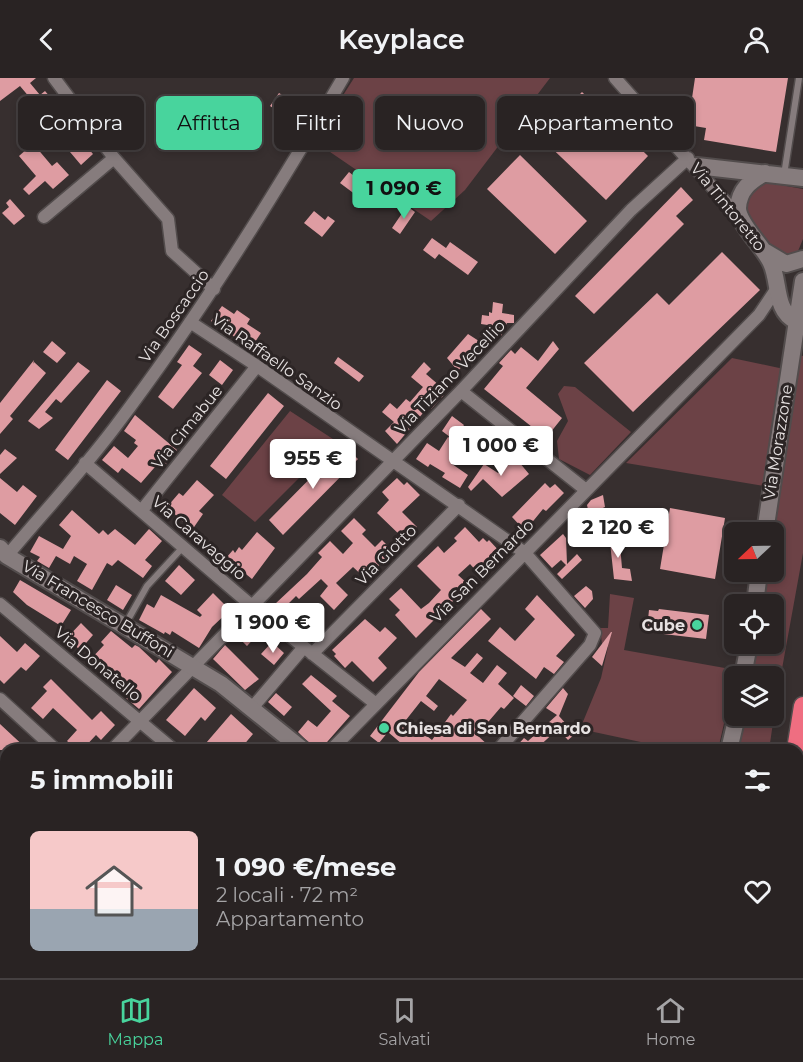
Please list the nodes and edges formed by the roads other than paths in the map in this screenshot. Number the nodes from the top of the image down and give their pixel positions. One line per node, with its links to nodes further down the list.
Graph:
1 (54, 78): 5 (street)
2 (343, 78): 16 (street, Via Boscaccio)
3 (615, 78): 6 (street, Via Tintoretto)
4 (799, 78): 8 (lane)
5 (114, 158): 10 (street); 16 (street)
6 (692, 162): 7 (street); 11 (street, Via Tintoretto); 21 (street, Via Tiziano Vecellio)
7 (765, 174): 8 (street); 11 (street)
8 (784, 176): 9 (street)
9 (803, 178)
10 (44, 217)
11 (739, 217): 12 (street, Via Tintoretto)
12 (765, 251): 13 (street); 15 (street, Via Tintoretto)
13 (803, 259)
14 (803, 281): 18 (street, Via Morazzone)
15 (777, 288): 17 (street, Via San Bernardo); 18 (street, Via Tintoretto)
16 (214, 289): 19 (street, Via Boscaccio)
17 (759, 315): 18 (street); 24 (street, Via San Bernardo)
18 (790, 315): 27 (street, Via Morazzone)
19 (190, 322): 20 (street, Via Raffaello Sanzio); 23 (street, Via Boscaccio)
20 (257, 366): 22 (street, Via Raffaello Sanzio); 26 (street, Via Cimabue)
21 (461, 391): 22 (street, Via Tiziano Vecellio); 24 (street)
22 (390, 461): 25 (street, Via Raffaello Sanzio); 32 (street, Via Tiziano Vecellio)
23 (85, 463): 26 (street, Via Caravaggio); 30 (street, Via Boscaccio)
24 (586, 490): 29 (street, Via San Bernardo)
25 (459, 505): 29 (street, Via Raffaello Sanzio); 34 (street, Via Giotto)
26 (142, 510): 28 (street, Via Caravaggio)
27 (766, 522)
28 (183, 548): 32 (street, Via Caravaggio); 33 (lane)
29 (525, 553): 37 (street, Via San Bernardo); 47 (street, Via Raffaello Sanzio)
30 (2, 556): 33 (street, Via Francesco Buffoni)
31 (0, 603): 40 (street, Via Donatello)
32 (252, 606): 34 (street, Via Caravaggio); 35 (street, Via Tiziano Vecellio)
33 (125, 625): 35 (street, Via Francesco Buffoni)
34 (308, 650): 37 (street, Via Caravaggio); 39 (street, Via Giotto)
35 (193, 666): 39 (street, Via Francesco Buffoni); 40 (street, Via Tiziano Vecellio)
36 (0, 699): 42 (street)
37 (376, 704): 46 (street, Via San Bernardo)
38 (803, 706): 49 (highway)
39 (252, 708): 45 (street, Via Francesco Buffoni)
40 (140, 720): 43 (street, Via Tiziano Vecellio); 44 (street, Via Donatello)
41 (734, 726): 48 (street)
42 (49, 744)
43 (118, 744)
44 (167, 744)
45 (296, 744)
46 (337, 744)
47 (503, 744)
48 (730, 744)
49 (797, 744)

